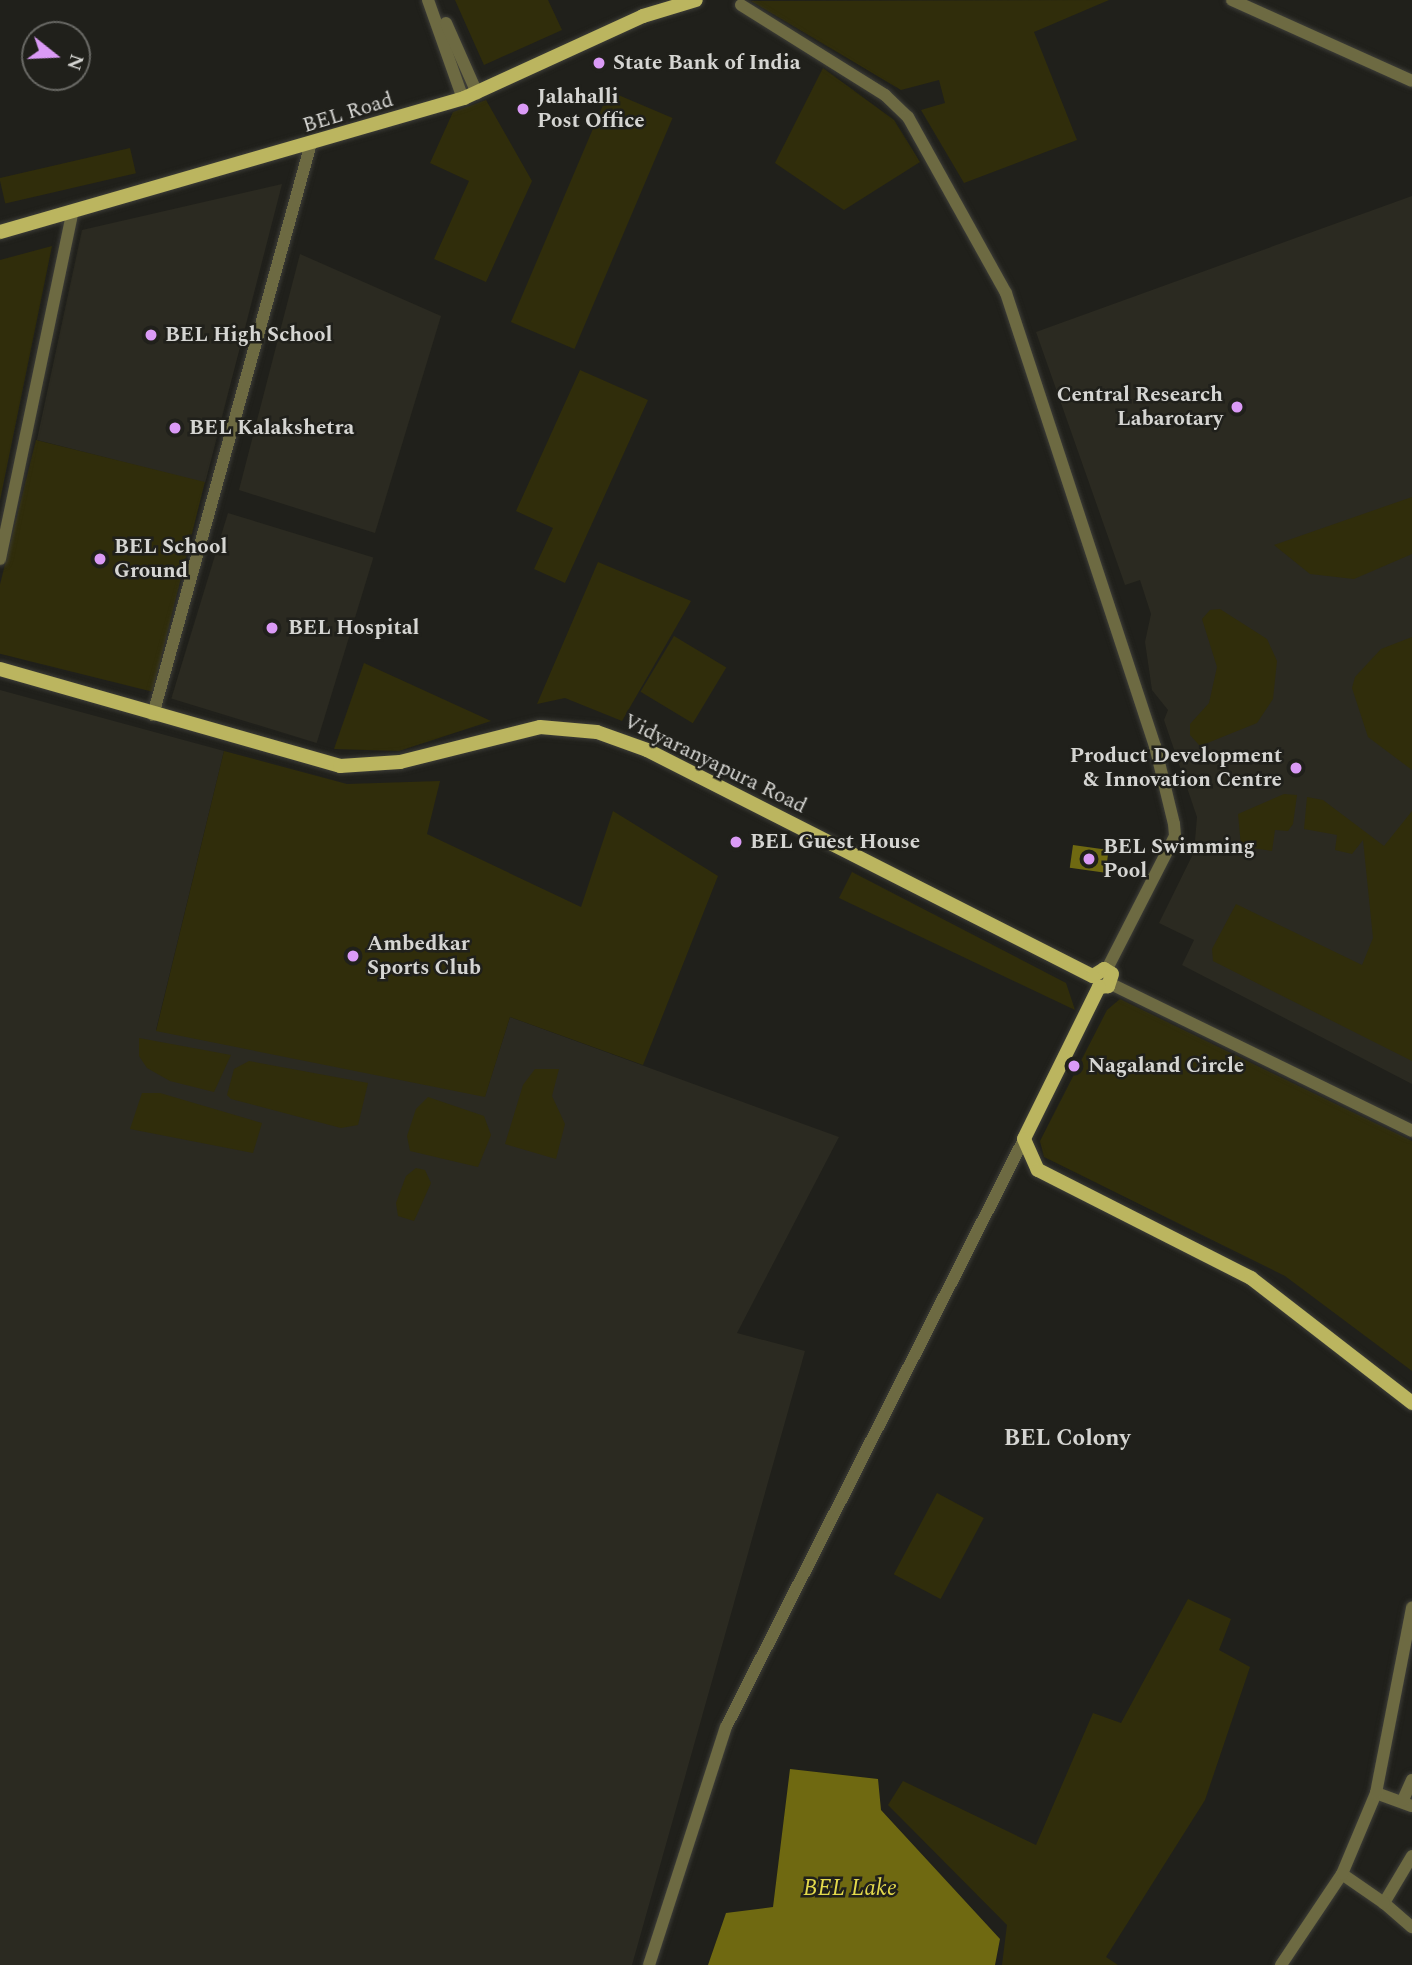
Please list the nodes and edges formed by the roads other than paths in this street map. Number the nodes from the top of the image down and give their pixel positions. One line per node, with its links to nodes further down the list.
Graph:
1 (696, 0): 6 (main road, BEL Road)
2 (1232, 0): 5 (street)
3 (434, 1): 6 (street); 7 (street)
4 (741, 5): 16 (street)
5 (1412, 81)
6 (477, 93): 7 (main road, BEL Road)
7 (463, 99): 8 (main road, BEL Road)
8 (310, 147): 9 (main road, BEL Road); 15 (street)
9 (72, 215): 10 (main road, BEL Road); 11 (street)
10 (0, 232)
11 (0, 559)
12 (0, 669): 14 (main road, Vidyaranyapura Road)
13 (0, 679): 14 (main road, Vidyaranyapura Road)
14 (47, 687): 15 (main road, Vidyaranyapura Road)
15 (153, 715): 16 (main road, Vidyaranyapura Road)
16 (1102, 979): 17 (street); 18 (main road)
17 (1412, 1131)
18 (1024, 1139): 19 (main road); 29 (street)
19 (1412, 1404)
20 (1412, 1613): 21 (street)
21 (1407, 1651): 23 (street)
22 (1412, 1780): 24 (street)
23 (1376, 1793): 24 (street); 26 (street)
24 (1407, 1803)
25 (1412, 1856): 27 (street)
26 (1342, 1874): 27 (street); 30 (street)
27 (1384, 1903): 28 (street)
28 (1412, 1927)
29 (649, 1965)
30 (1281, 1965)

